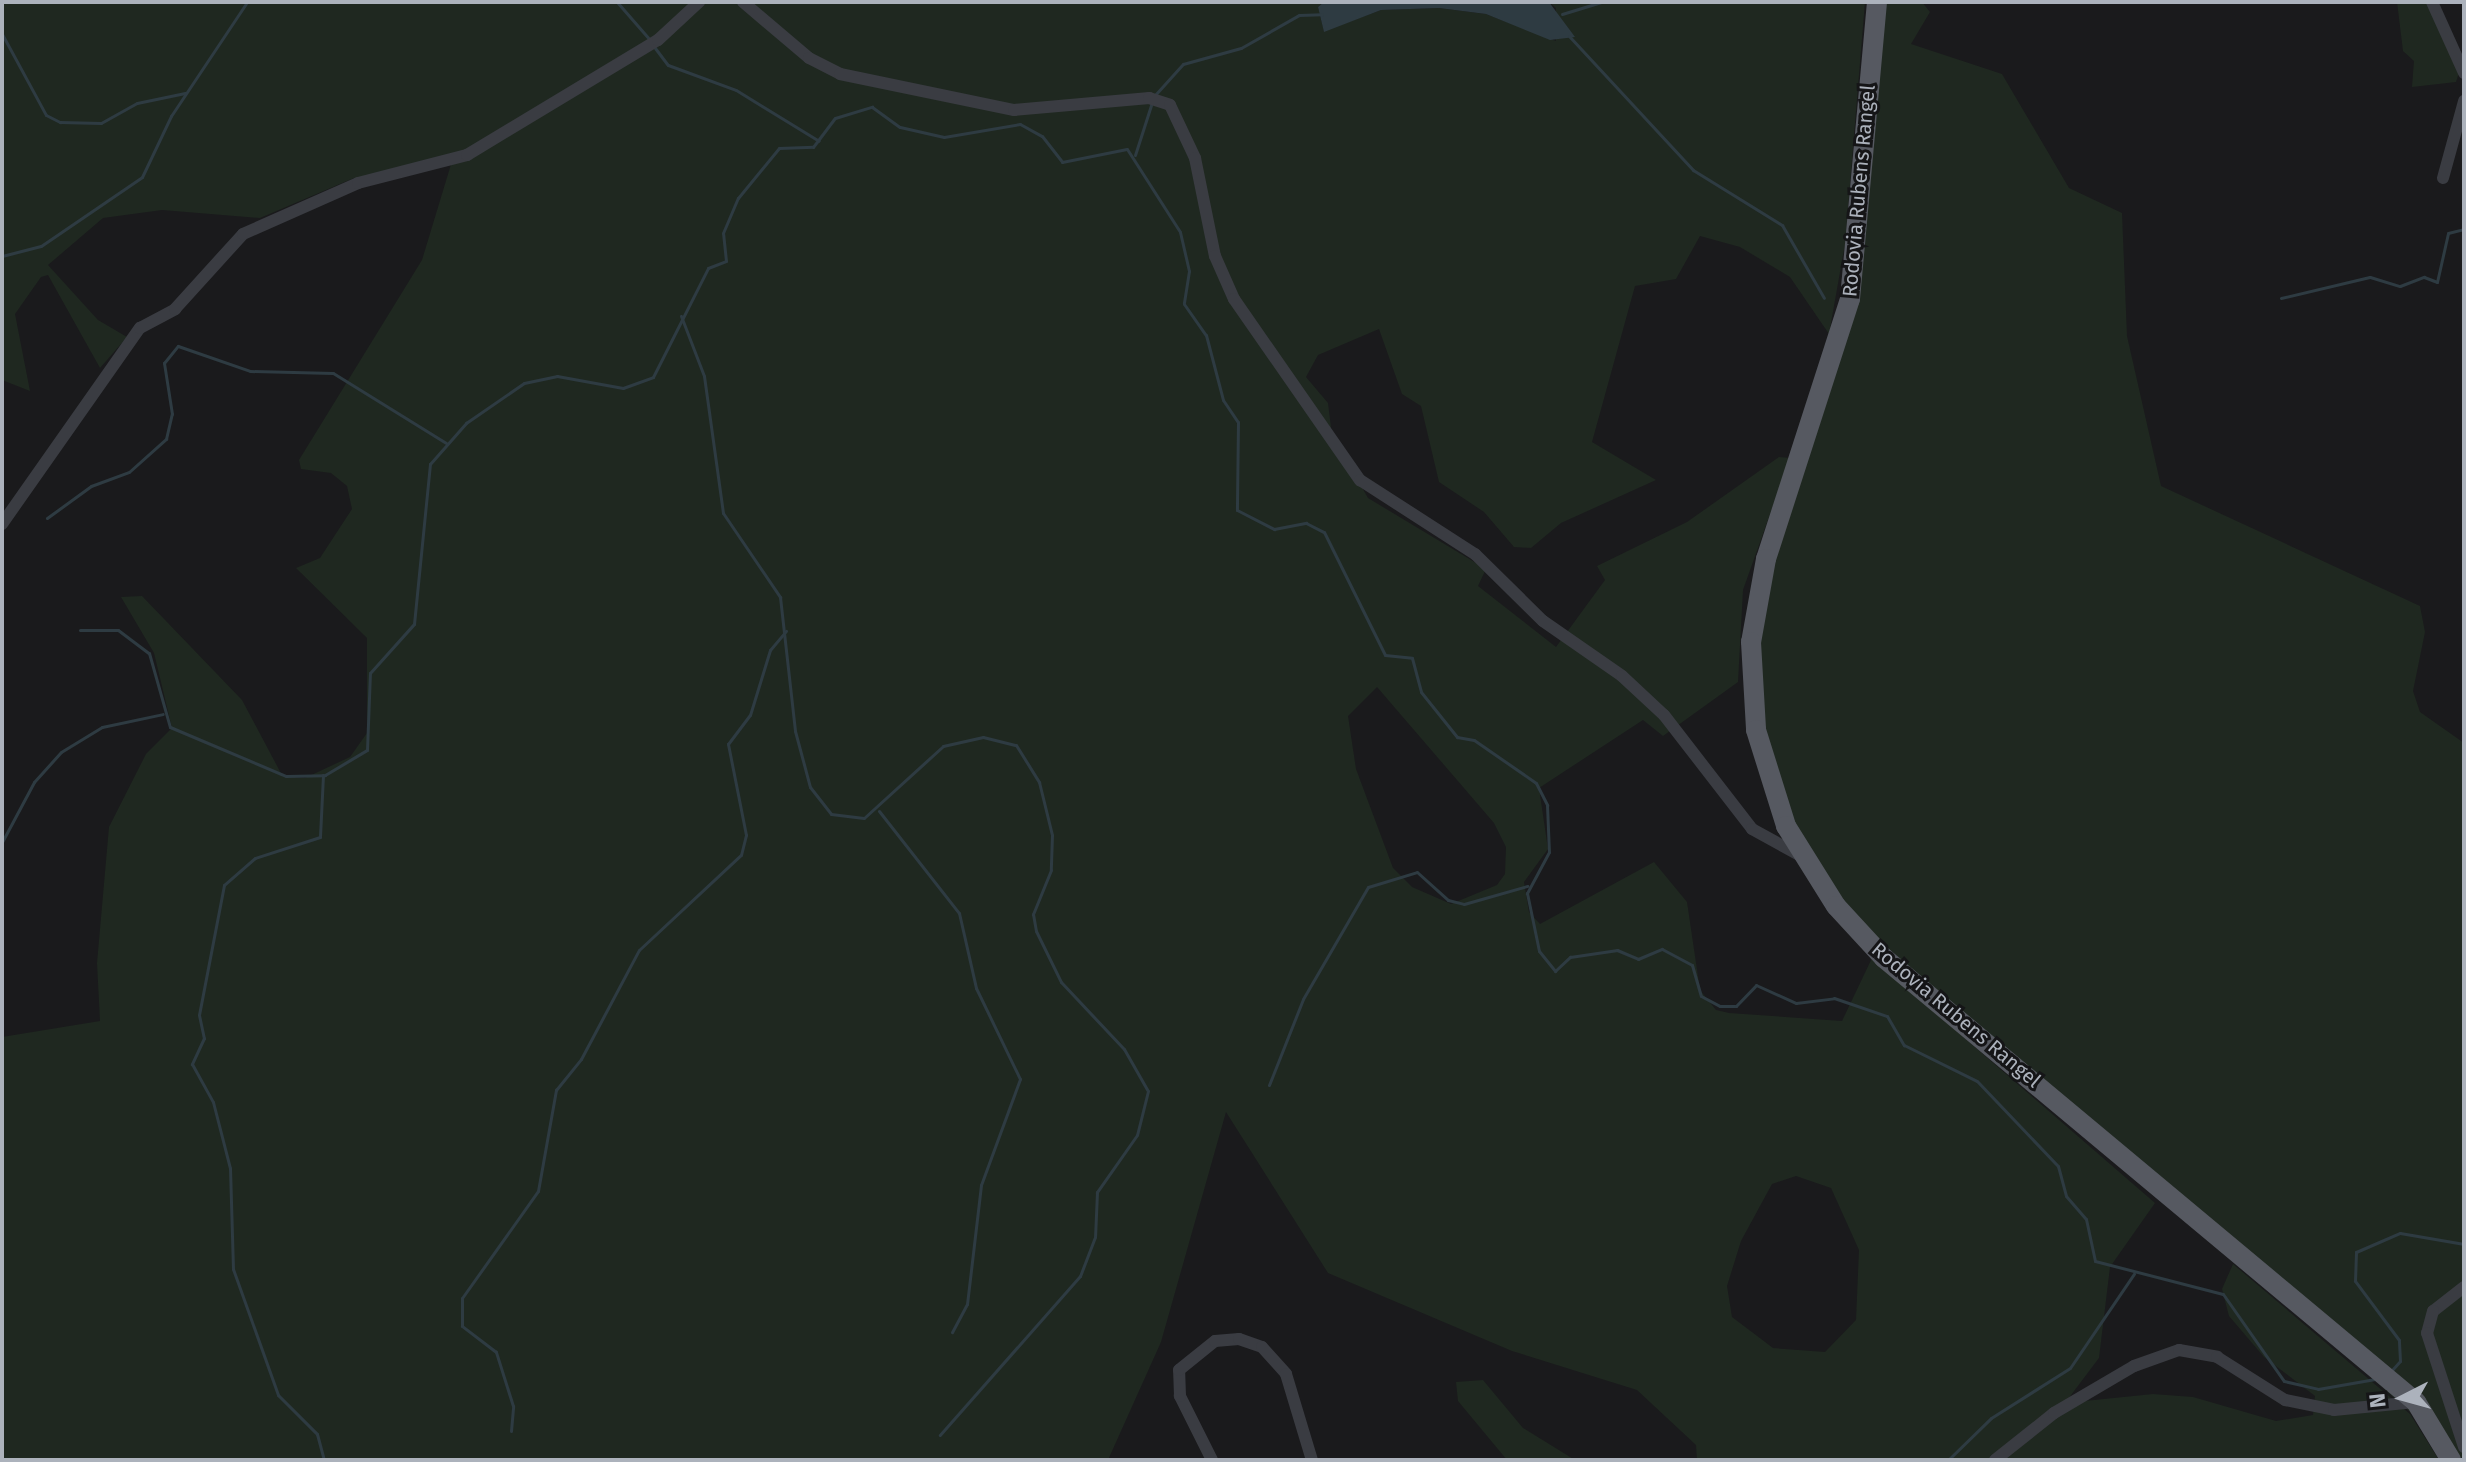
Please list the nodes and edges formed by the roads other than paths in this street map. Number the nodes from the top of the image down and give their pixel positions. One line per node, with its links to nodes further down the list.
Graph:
1 (699, 2): 8 (street)
2 (743, 2): 9 (street)
3 (1877, 2): 9 (main road, Rodovia Rubens Rangel)
4 (2432, 2): 5 (street)
5 (2464, 73)
6 (2464, 101): 7 (street)
7 (2443, 178)
8 (2, 524)
9 (1803, 857): 11 (main road, Rodovia Rubens Rangel)
10 (2464, 1287): 12 (street)
11 (2416, 1402): 16 (street); 17 (main road, Rodovia Rubens Rangel)
12 (2464, 1447)
13 (2464, 1455): 18 (street)
14 (1212, 1460): 15 (street)
15 (1312, 1460)
16 (1995, 1460)
17 (2451, 1460)
18 (2458, 1460)

